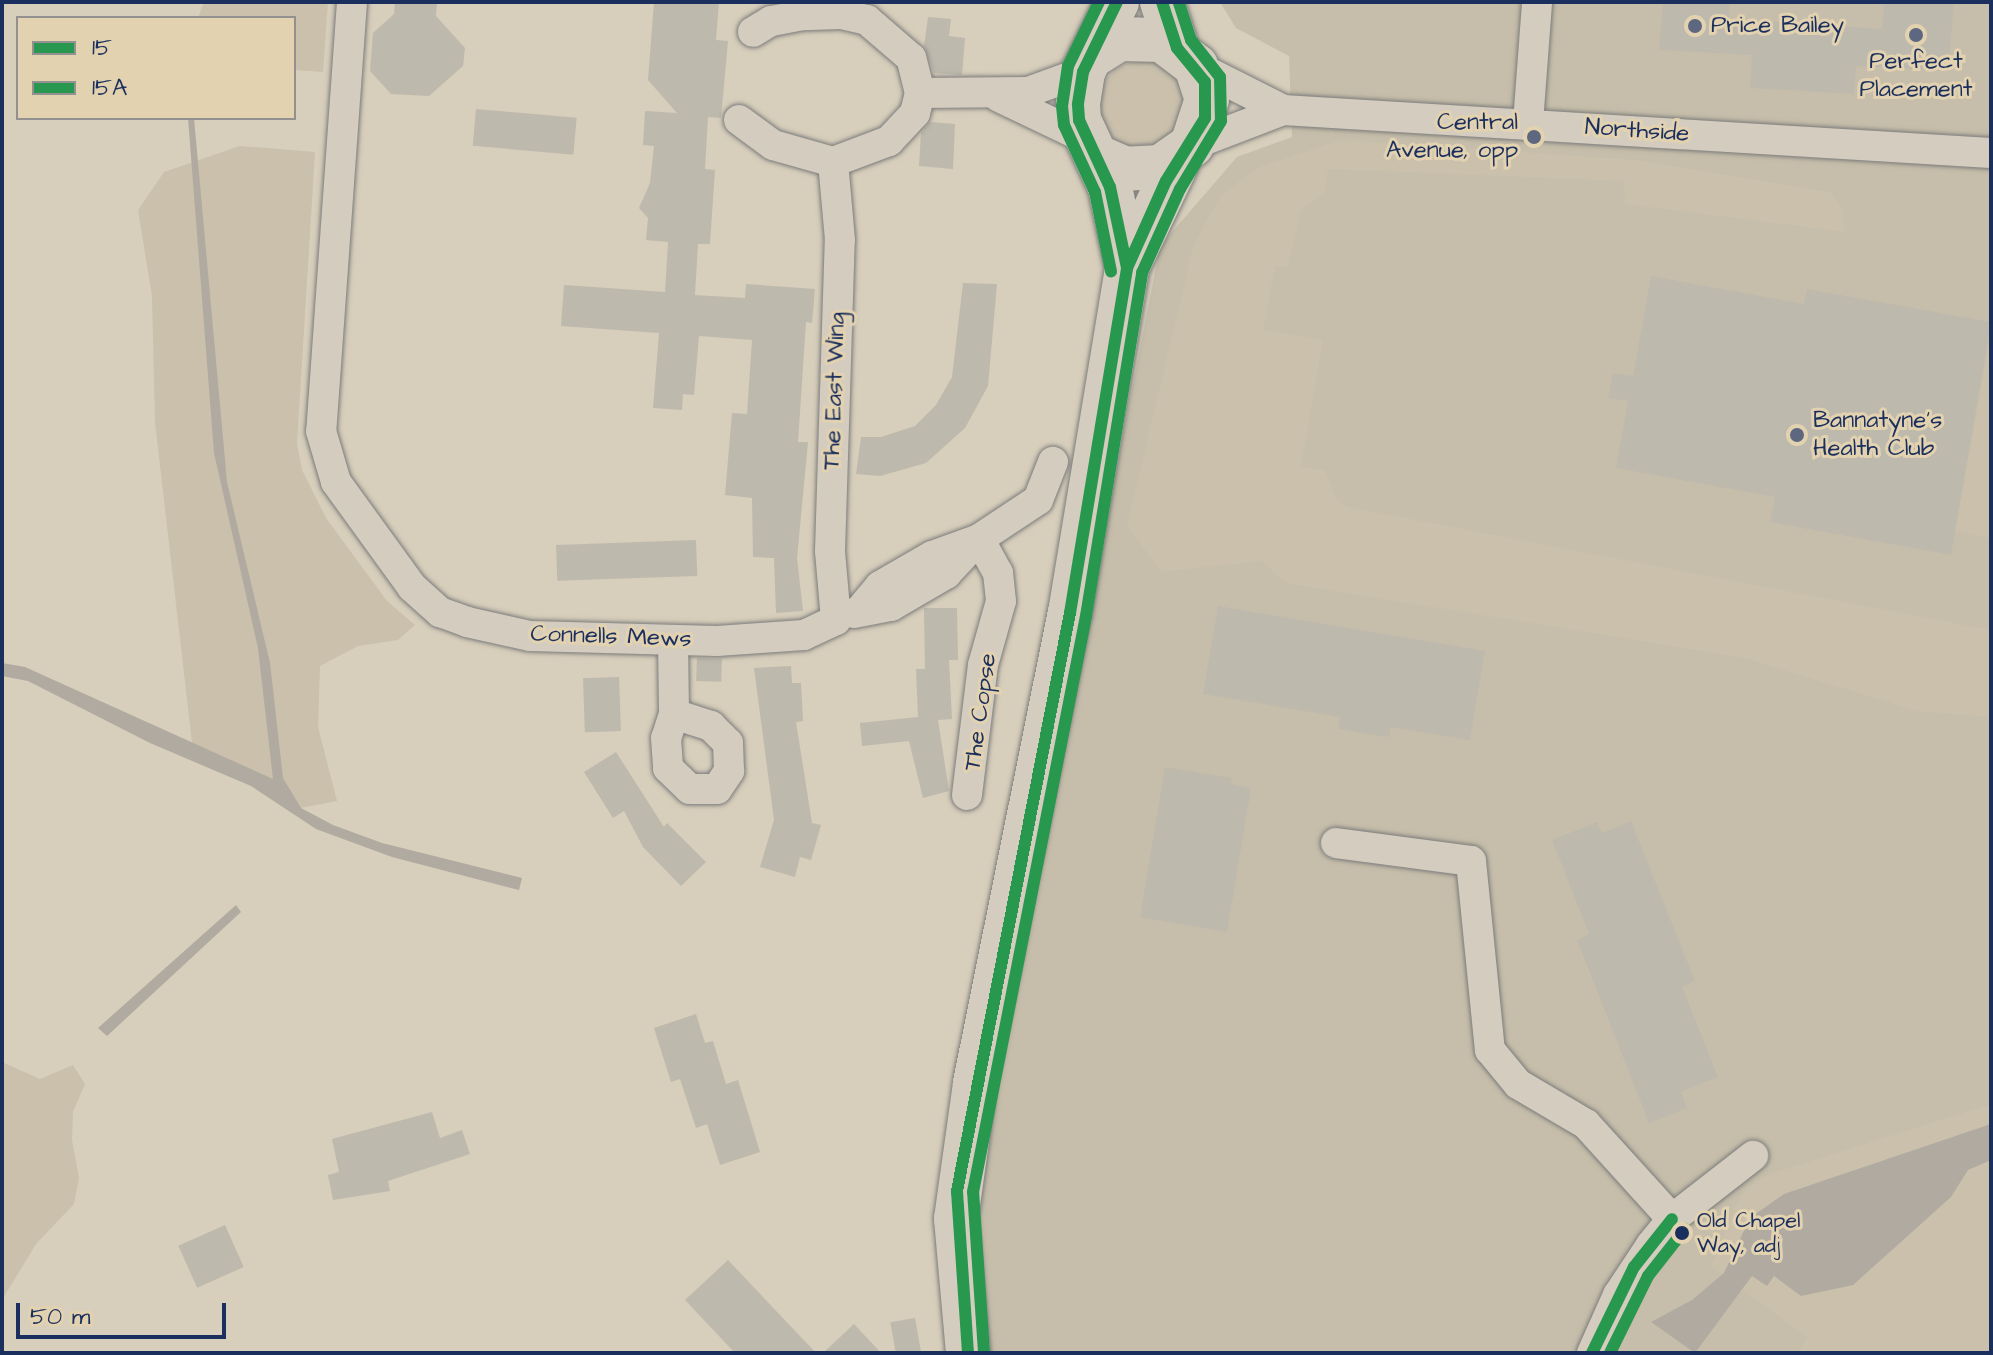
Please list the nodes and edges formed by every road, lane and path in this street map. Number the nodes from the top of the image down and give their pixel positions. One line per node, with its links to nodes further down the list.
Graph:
1 (352, 2): 22 (street, Connells Mews)
2 (1117, 2): 8 (highway)
3 (1162, 2): 7 (highway)
4 (1537, 2): 13 (street)
5 (840, 8): 6 (street); 9 (street)
6 (753, 32)
7 (1187, 57): 8 (highway); 11 (street, Northside); 15 (highway)
8 (1087, 64): 10 (street); 14 (highway)
9 (920, 93): 10 (street); 17 (street)
10 (993, 95): 14 (street)
11 (1283, 110): 13 (street, Northside); 15 (street, Northside)
12 (739, 120): 17 (street)
13 (1528, 123): 16 (street, Northside)
14 (1094, 148): 15 (highway); 18 (highway)
15 (1187, 150): 18 (highway)
16 (1991, 153)
17 (833, 162): 21 (street, The East Wing)
18 (1127, 268): 28 (highway)
19 (1053, 462): 20 (street)
20 (979, 539): 21 (street); 24 (street, The Copse)
21 (848, 615): 22 (street, Connells Mews)
22 (673, 640): 23 (street)
23 (674, 714)
24 (967, 795)
25 (1336, 843): 27 (street)
26 (1753, 1156): 27 (street)
27 (1672, 1219): 29 (street)
28 (968, 1353)
29 (1592, 1353)

